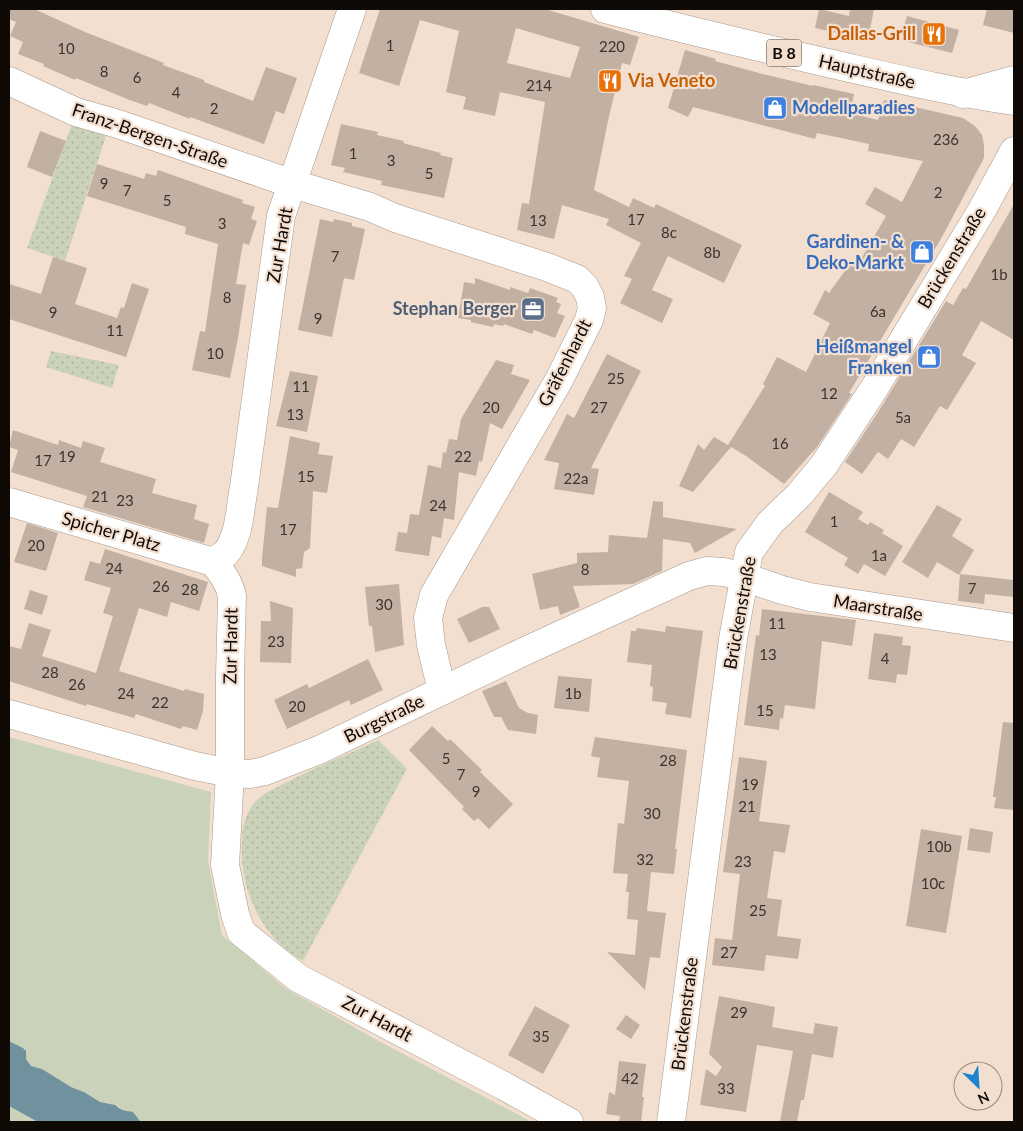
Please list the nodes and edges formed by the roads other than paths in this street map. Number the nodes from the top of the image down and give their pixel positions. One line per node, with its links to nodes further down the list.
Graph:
1 (352, 9): 8 (street, Zur Hardt)
2 (605, 9): 5 (street, Hauptstraße / B 8)
3 (1014, 80): 5 (street)
4 (9, 81): 8 (street, Franz-Bergen-Straße)
5 (963, 94): 6 (street, Hauptstraße / B 8)
6 (1014, 101)
7 (1014, 150): 11 (street, Brückenstraße)
8 (293, 184): 10 (street, Zur Hardt); 13 (street, Gräfenhardt)
9 (9, 502): 10 (street, Spicher Platz)
10 (213, 562): 15 (street, Zur Hardt)
11 (744, 577): 12 (street, Maarstraße); 13 (street, Burgstraße); 17 (street, Brückenstraße)
12 (1014, 628)
13 (442, 691): 15 (street, Burgstraße)
14 (9, 714): 15 (street, Burgstraße)
15 (230, 773): 16 (street, Zur Hardt)
16 (569, 1122)
17 (671, 1122)

